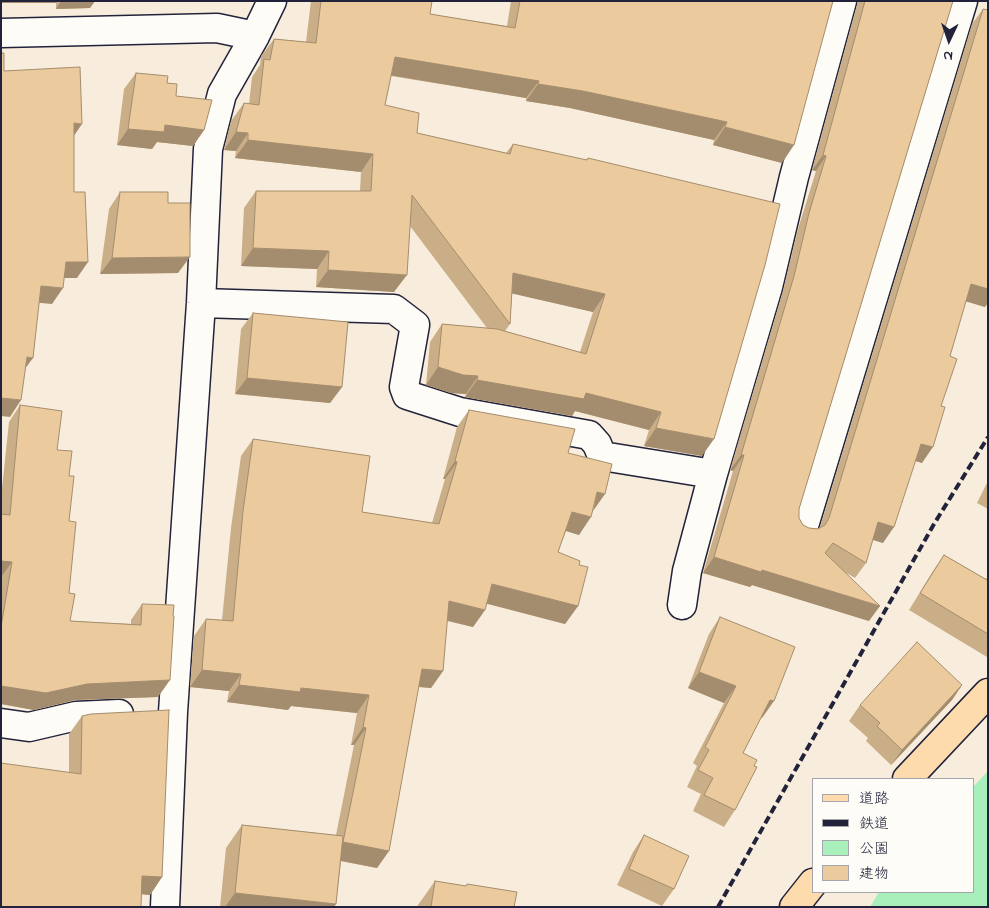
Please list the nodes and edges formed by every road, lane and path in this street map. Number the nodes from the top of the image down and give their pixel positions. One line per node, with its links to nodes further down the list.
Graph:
1 (272, 1): 5 (street)
2 (842, 1): 7 (street)
3 (963, 1): 8 (street)
4 (1, 33): 5 (street)
5 (255, 36): 6 (street)
6 (201, 304): 7 (street); 11 (street)
7 (713, 474): 9 (street)
8 (804, 529)
9 (682, 606)
10 (988, 692): 13 (main road)
11 (173, 712): 12 (street); 15 (street)
12 (1, 723)
13 (908, 778)
14 (812, 884): 16 (main road)
15 (165, 907)
16 (794, 907)

